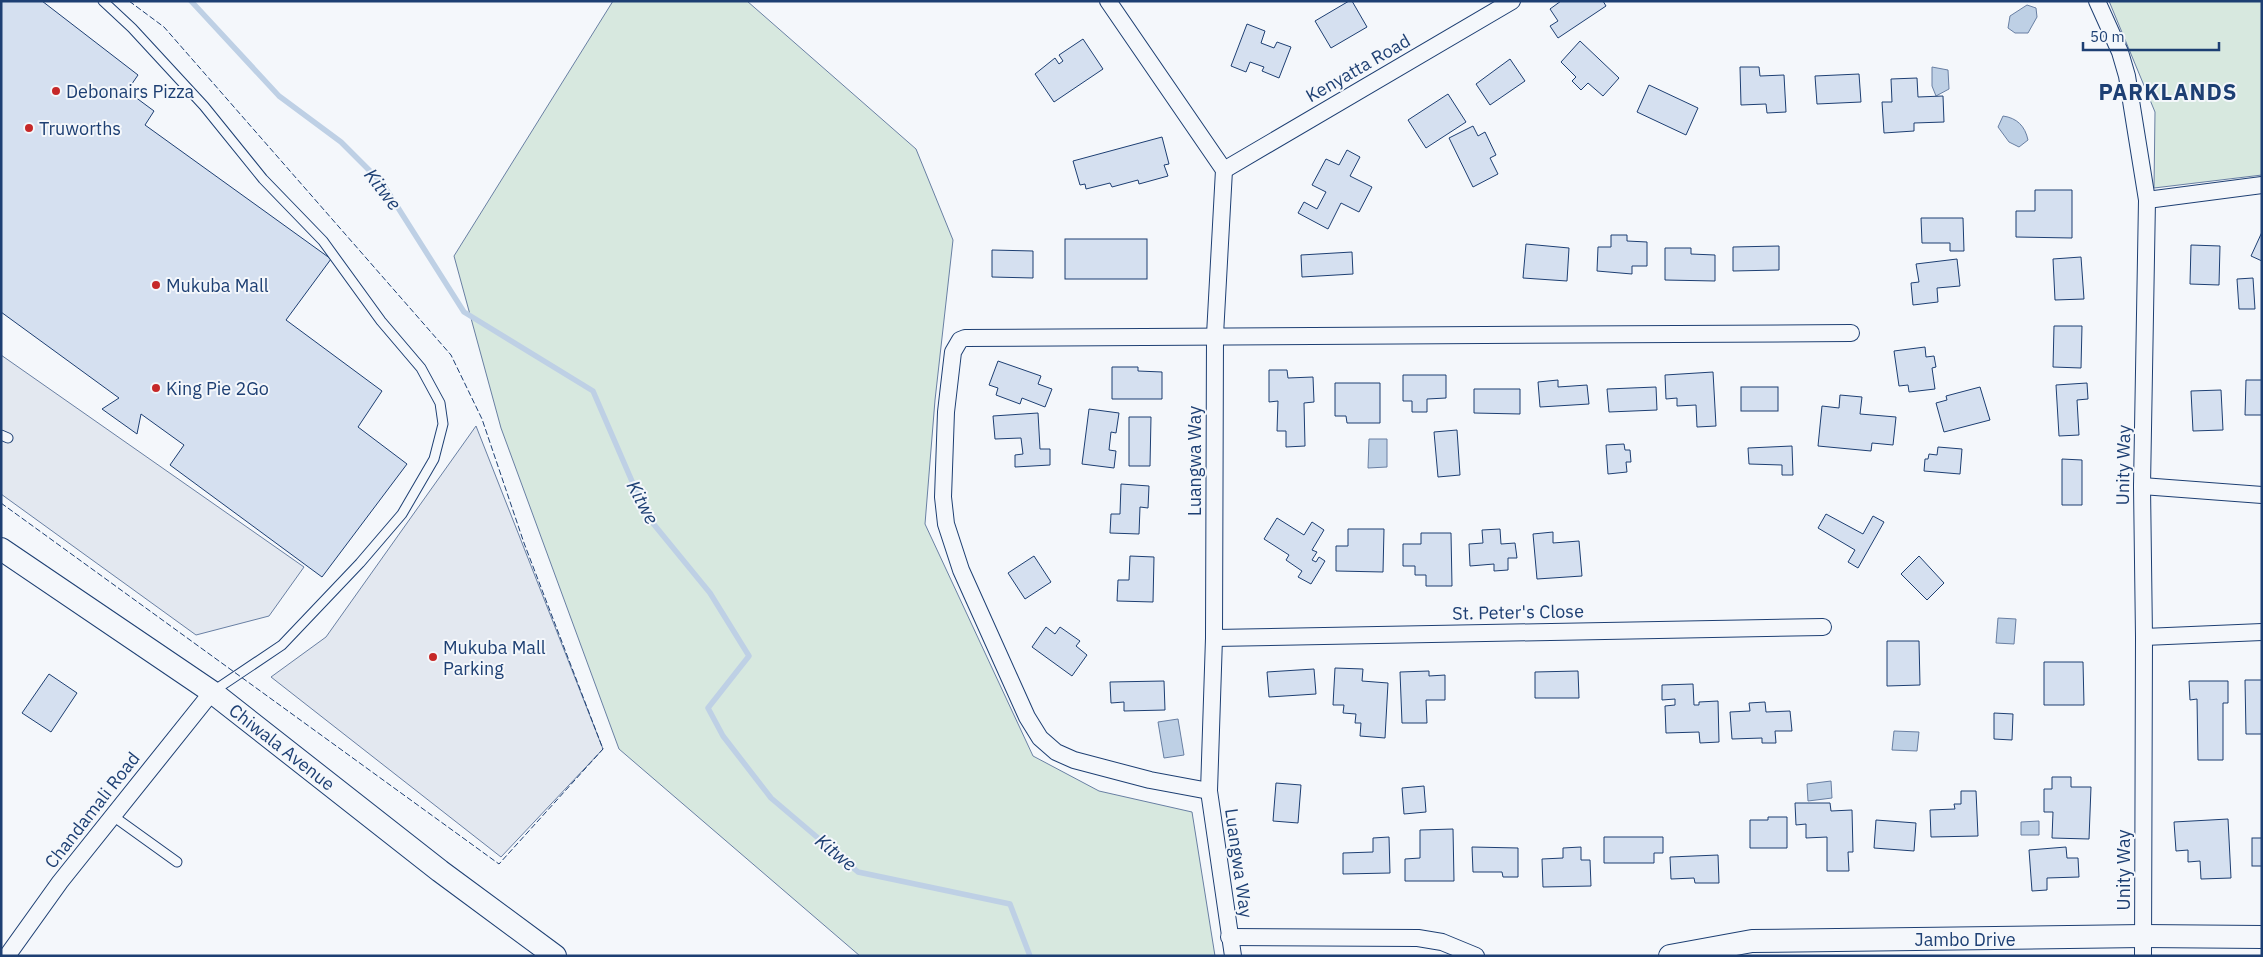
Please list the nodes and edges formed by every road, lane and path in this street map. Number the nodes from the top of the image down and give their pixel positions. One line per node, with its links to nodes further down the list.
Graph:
1 (103, 1): 17 (lane)
2 (1108, 1): 5 (street)
3 (1512, 1): 5 (street, Kenyatta Road)
4 (2097, 1): 7 (street, Unity Way)
5 (1224, 170): 9 (street, Luangwa Way)
6 (2262, 185): 7 (street)
7 (2147, 200): 10 (street, Unity Way)
8 (1851, 333): 9 (street)
9 (1215, 335): 16 (street, Luangwa Way); 18 (street)
10 (2142, 486): 11 (street); 15 (street, Unity Way)
11 (2262, 495)
12 (1, 549): 17 (main road, Chiwala Avenue)
13 (1823, 627): 16 (street, St. Peter's Close)
14 (2262, 632): 15 (street)
15 (2144, 637): 23 (street, Unity Way)
16 (1214, 638): 18 (street, Luangwa Way)
17 (212, 692): 19 (street, Chandamali Road); 25 (main road, Chiwala Avenue)
18 (1209, 792): 21 (street, Luangwa Way)
19 (113, 816): 20 (lane); 24 (street, Chandamali Road)
20 (177, 862)
21 (1229, 937): 26 (street, Luangwa Way); 27 (street)
22 (2262, 937): 23 (main road, Jambo Drive)
23 (2143, 946): 28 (main road, Jambo Drive)
24 (7, 956)
25 (555, 956)
26 (1233, 956)
27 (1476, 956)
28 (1670, 956)

